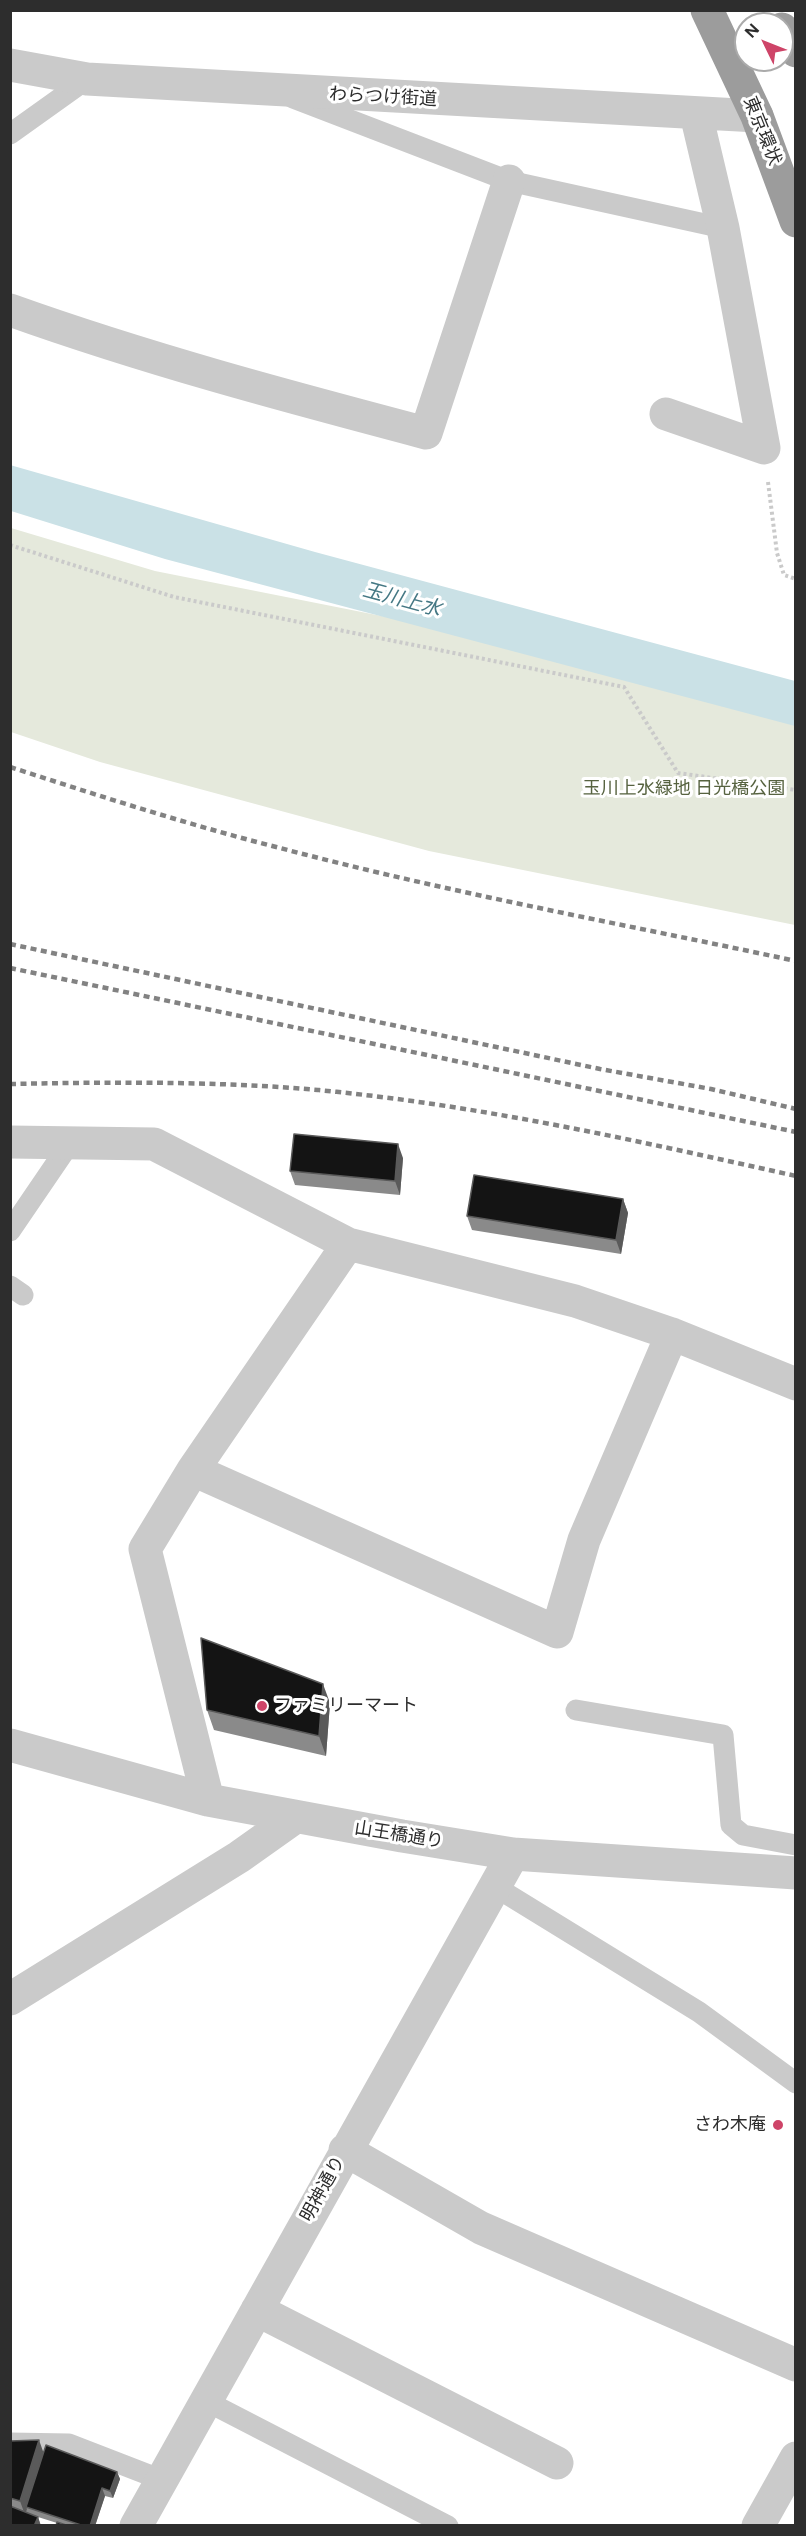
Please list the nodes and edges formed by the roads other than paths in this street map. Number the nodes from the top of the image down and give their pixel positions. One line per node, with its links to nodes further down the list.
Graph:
1 (707, 10): 6 (highway, 東京環状)
2 (10, 65): 3 (street, わらつけ街道)
3 (87, 79): 4 (street, わらつけ街道); 7 (lane)
4 (276, 92): 5 (street, わらつけ街道); 8 (lane)
5 (696, 114): 6 (street, わらつけ街道); 10 (street)
6 (757, 116): 9 (highway, 東京環状)
7 (10, 134)
8 (509, 181): 10 (lane); 11 (street)
9 (795, 221)
10 (723, 228): 12 (street)
11 (10, 310)
12 (666, 414)
13 (10, 1142): 14 (street)
14 (70, 1143): 15 (lane); 16 (street)
15 (10, 1231)
16 (348, 1244): 17 (street); 19 (street)
17 (672, 1334): 18 (street); 19 (street)
18 (795, 1384)
19 (193, 1470): 22 (street)
20 (576, 1710): 24 (lane)
21 (10, 1745): 22 (street, 山王橋通り)
22 (208, 1800): 23 (street, 山王橋通り)
23 (294, 1818): 25 (street, 山王橋通り); 28 (street)
24 (795, 1845)
25 (513, 1854): 26 (street, 山王橋通り); 27 (street, 明神通り)
26 (795, 1874)
27 (494, 1886): 29 (lane); 30 (street, 明神通り)
28 (10, 1999)
29 (795, 2083)
30 (345, 2150): 31 (street, 明神通り); 32 (street)
31 (256, 2310): 33 (street, 明神通り); 36 (street)
32 (795, 2365)
33 (206, 2401): 37 (street, 明神通り); 38 (lane)
34 (10, 2443): 37 (lane)
35 (795, 2458): 40 (street)
36 (557, 2463)
37 (162, 2480): 39 (street, 明神通り)
38 (436, 2523)
39 (136, 2526)
40 (758, 2526)

